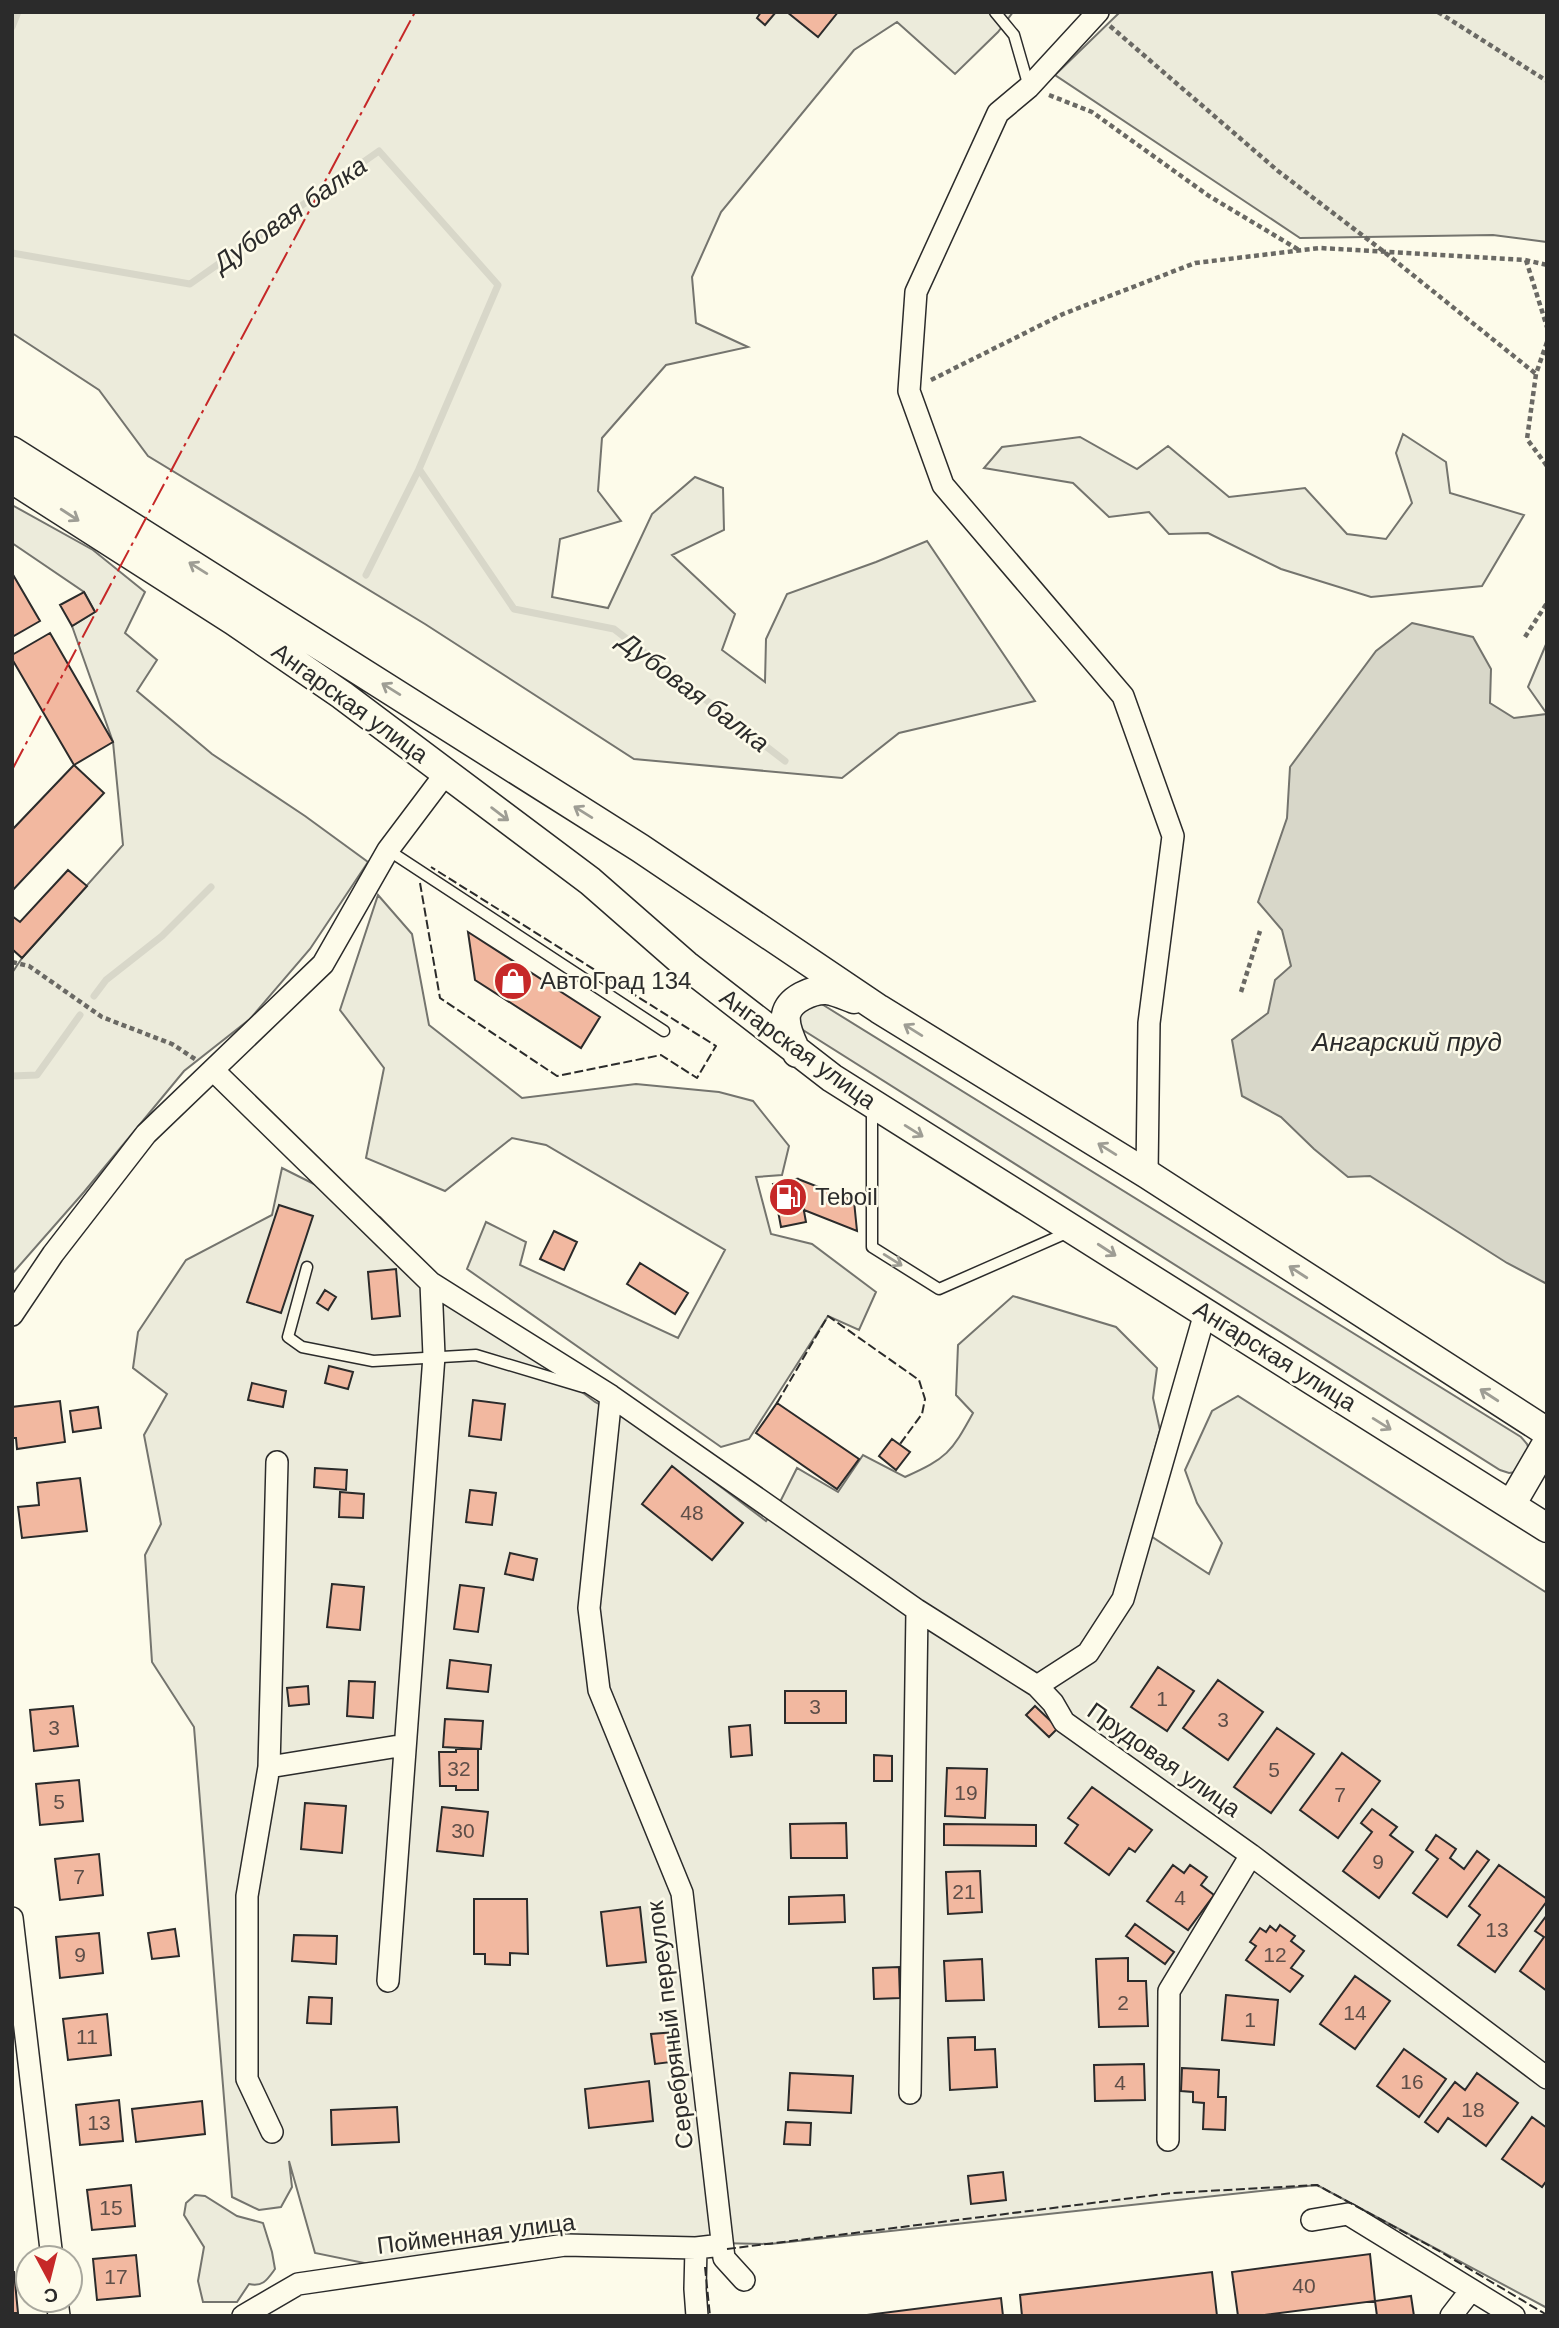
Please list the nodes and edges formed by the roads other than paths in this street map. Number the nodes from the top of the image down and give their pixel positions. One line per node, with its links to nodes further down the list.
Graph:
1 (995, 12): 3 (lane)
2 (1097, 13): 3 (street)
3 (1029, 87): 13 (street)
4 (12, 451): 8 (main road, Ангарская улица, one-way to 4)
5 (12, 478): 6 (main road, Ангарская улица, one-way to 6)
6 (446, 773): 7 (street); 10 (main road, Ангарская улица, one-way to 10)
7 (388, 850): 9 (lane); 11 (street)
8 (879, 1009): 10 (main road); 13 (main road, Ангарская улица, one-way to 8)
9 (664, 1031)
10 (797, 1053): 12 (main road, Ангарская улица)
11 (214, 1071): 16 (street, Прудовая улица); 18 (street)
12 (872, 1105): 14 (main road, Ангарская улица, one-way to 14); 14 (lane, one-way to 14)
13 (1147, 1174): 21 (main road, Ангарская улица, one-way to 13)
14 (1074, 1229): 17 (main road, Ангарская улица, one-way to 17)
15 (307, 1266): 19 (lane)
16 (431, 1283): 19 (street); 20 (street, Прудовая улица)
17 (1205, 1313): 24 (main road, Ангарская улица, one-way to 24); 27 (street)
18 (12, 1315)
19 (434, 1356): 20 (lane); 28 (street)
20 (611, 1396): 26 (street, Прудовая улица); 39 (street, Серебряный переулок)
21 (1547, 1432)
22 (1547, 1443): 24 (main road)
23 (277, 1462): 29 (street)
24 (1511, 1505): 25 (main road, Ангарская улица)
25 (1547, 1528)
26 (917, 1610): 27 (street, Прудовая улица); 34 (street)
27 (1037, 1686): 30 (street, Прудовая улица)
28 (405, 1745): 29 (street); 32 (street)
29 (269, 1767): 35 (street)
30 (1251, 1855): 33 (street, Прудовая улица); 36 (street)
31 (12, 1918): 38 (street)
32 (387, 1981)
33 (1547, 2078)
34 (910, 2093)
35 (272, 2132)
36 (1168, 2140)
37 (1312, 2220): 42 (street)
38 (50, 2244)
39 (722, 2245): 40 (street, Пойменная улица); 41 (street)
40 (696, 2248): 43 (street, Пойменная улица); 44 (street)
41 (744, 2280)
42 (1471, 2290): 45 (street); 46 (street)
43 (243, 2316)
44 (697, 2316)
45 (1451, 2316)
46 (1514, 2316)

